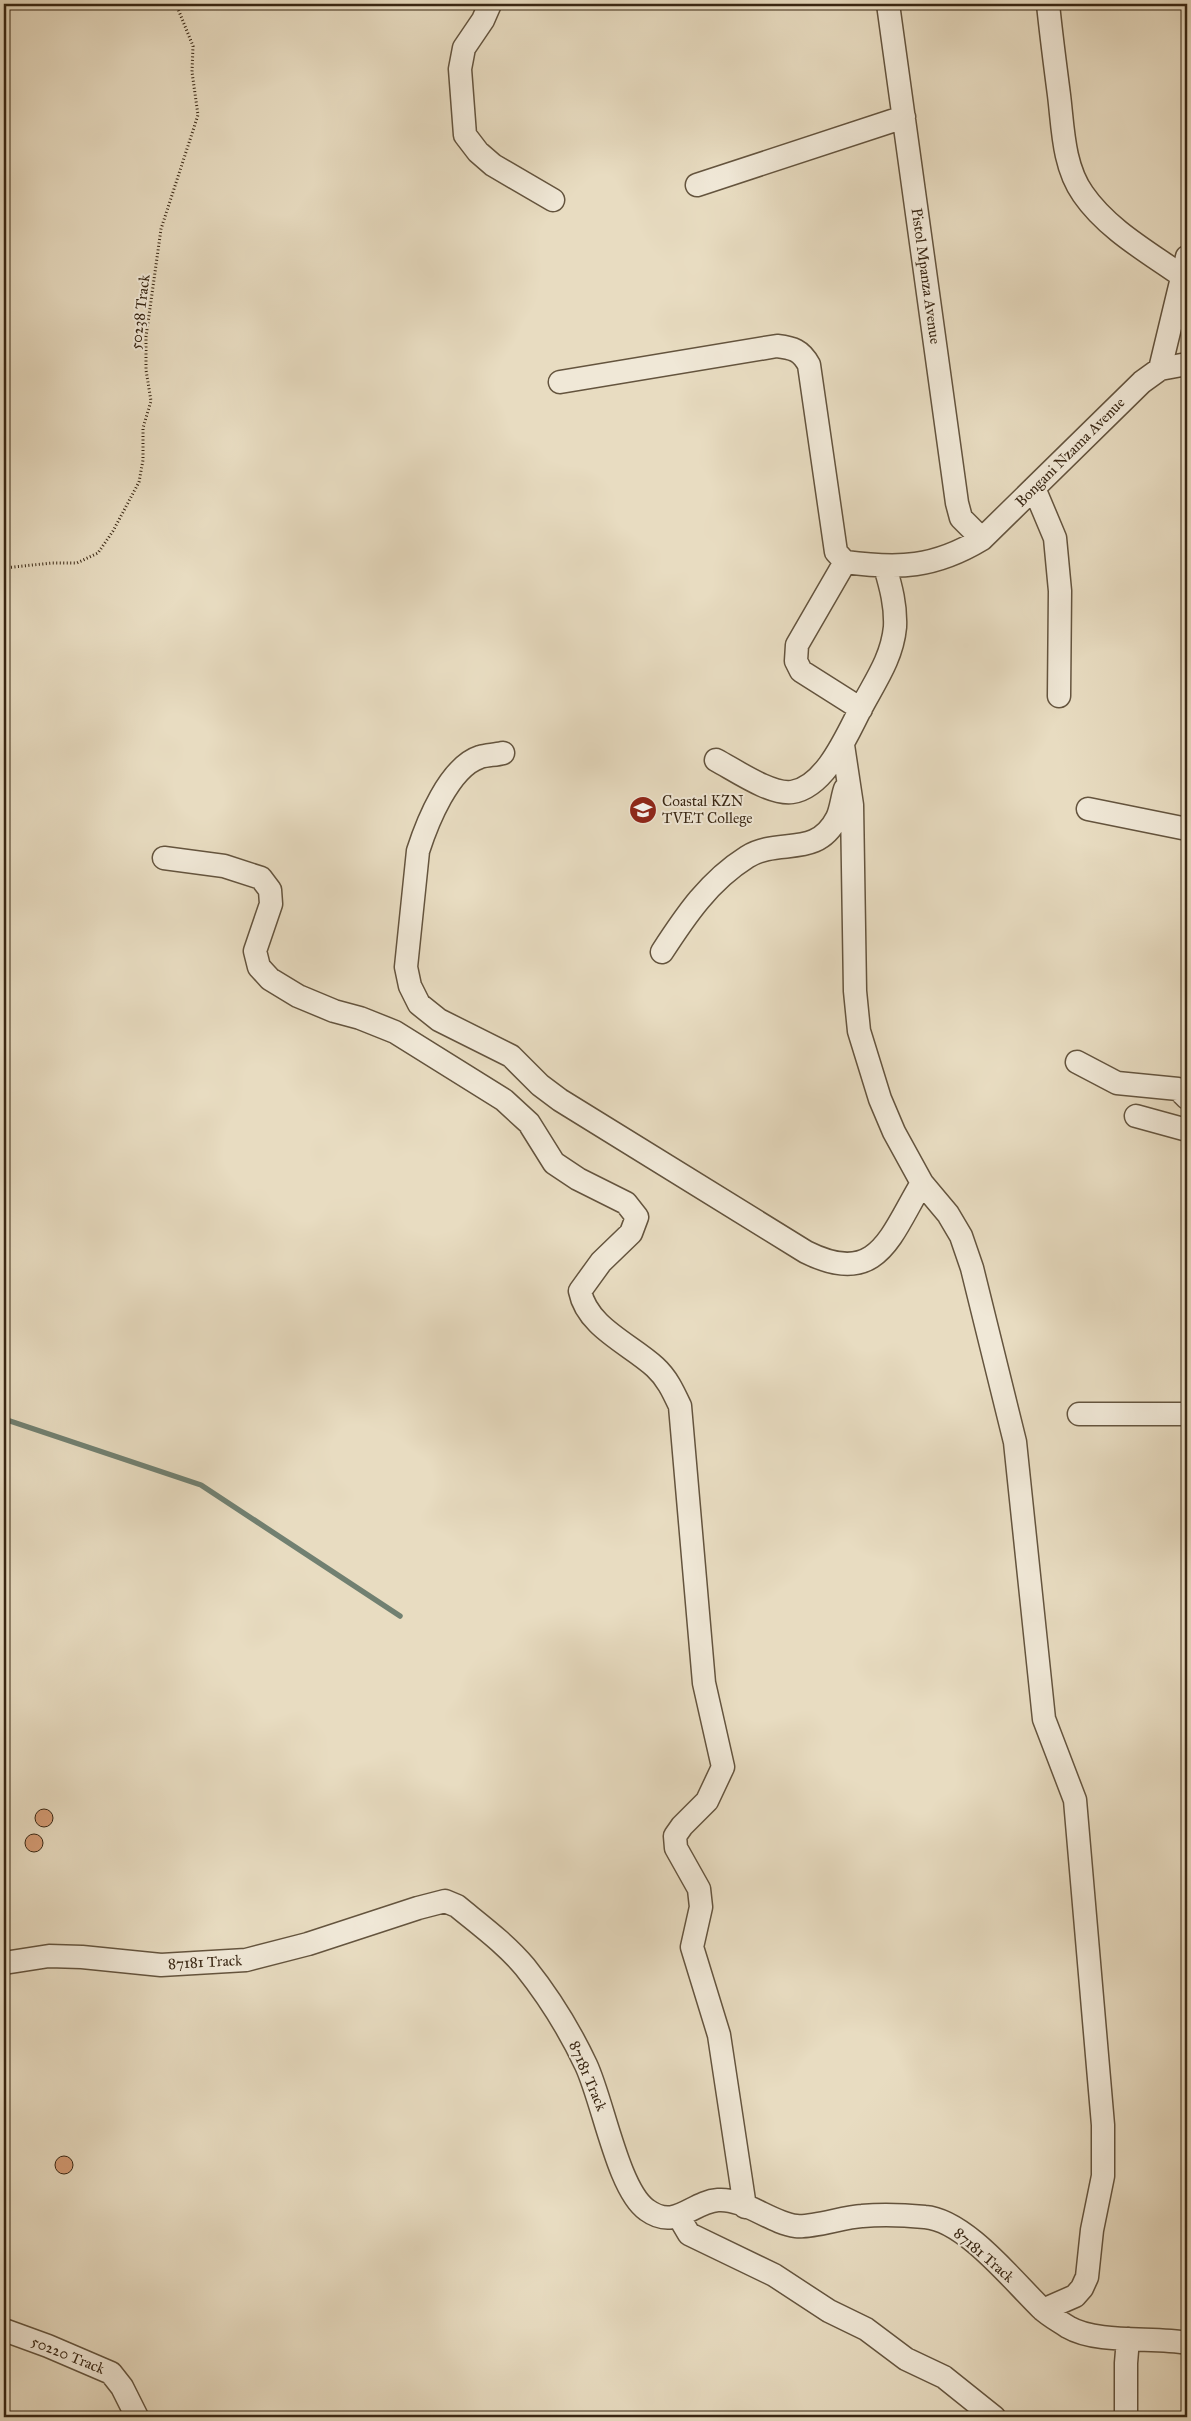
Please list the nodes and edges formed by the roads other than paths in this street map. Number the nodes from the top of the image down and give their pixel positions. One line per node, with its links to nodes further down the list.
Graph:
1 (490, 4): 6 (street)
2 (888, 4): 4 (street, Pistol Mpanza Avenue)
3 (1048, 4): 7 (street)
4 (904, 117): 5 (street); 12 (street, Pistol Mpanza Avenue)
5 (697, 185)
6 (553, 200)
7 (1185, 266): 9 (street)
8 (1187, 364): 9 (street, Bongani Nzama Avenue)
9 (1160, 369): 11 (street, Bongani Nzama Avenue)
10 (560, 382): 13 (street)
11 (1034, 488): 12 (street, Bongani Nzama Avenue); 15 (street)
12 (982, 539): 14 (street, Bongani Nzama Avenue)
13 (845, 562): 14 (street, Bongani Nzama Avenue); 16 (street)
14 (885, 567): 16 (street)
15 (1059, 696)
16 (861, 709): 17 (street)
17 (843, 745): 19 (street); 20 (street)
18 (503, 753): 29 (street)
19 (716, 760)
20 (849, 776): 24 (street); 29 (street)
21 (1088, 809): 22 (street)
22 (1187, 829)
23 (164, 858): 33 (street)
24 (662, 952)
25 (1077, 1062): 26 (street)
26 (1187, 1098)
27 (1136, 1116): 28 (street)
28 (1187, 1130)
29 (922, 1183): 35 (street)
30 (1079, 1414): 31 (street)
31 (1187, 1414)
32 (4, 1963): 34 (street, 87181 Track)
33 (745, 2207): 34 (street, 87181 Track); 35 (street, 87181 Track)
34 (678, 2217): 40 (street)
35 (1043, 2310): 37 (street, 87181 Track)
36 (4, 2330): 39 (street, 50220 Track)
37 (1128, 2339): 38 (street, 87181 Track); 41 (street)
38 (1187, 2343)
39 (137, 2417)
40 (994, 2417)
41 (1126, 2417)

